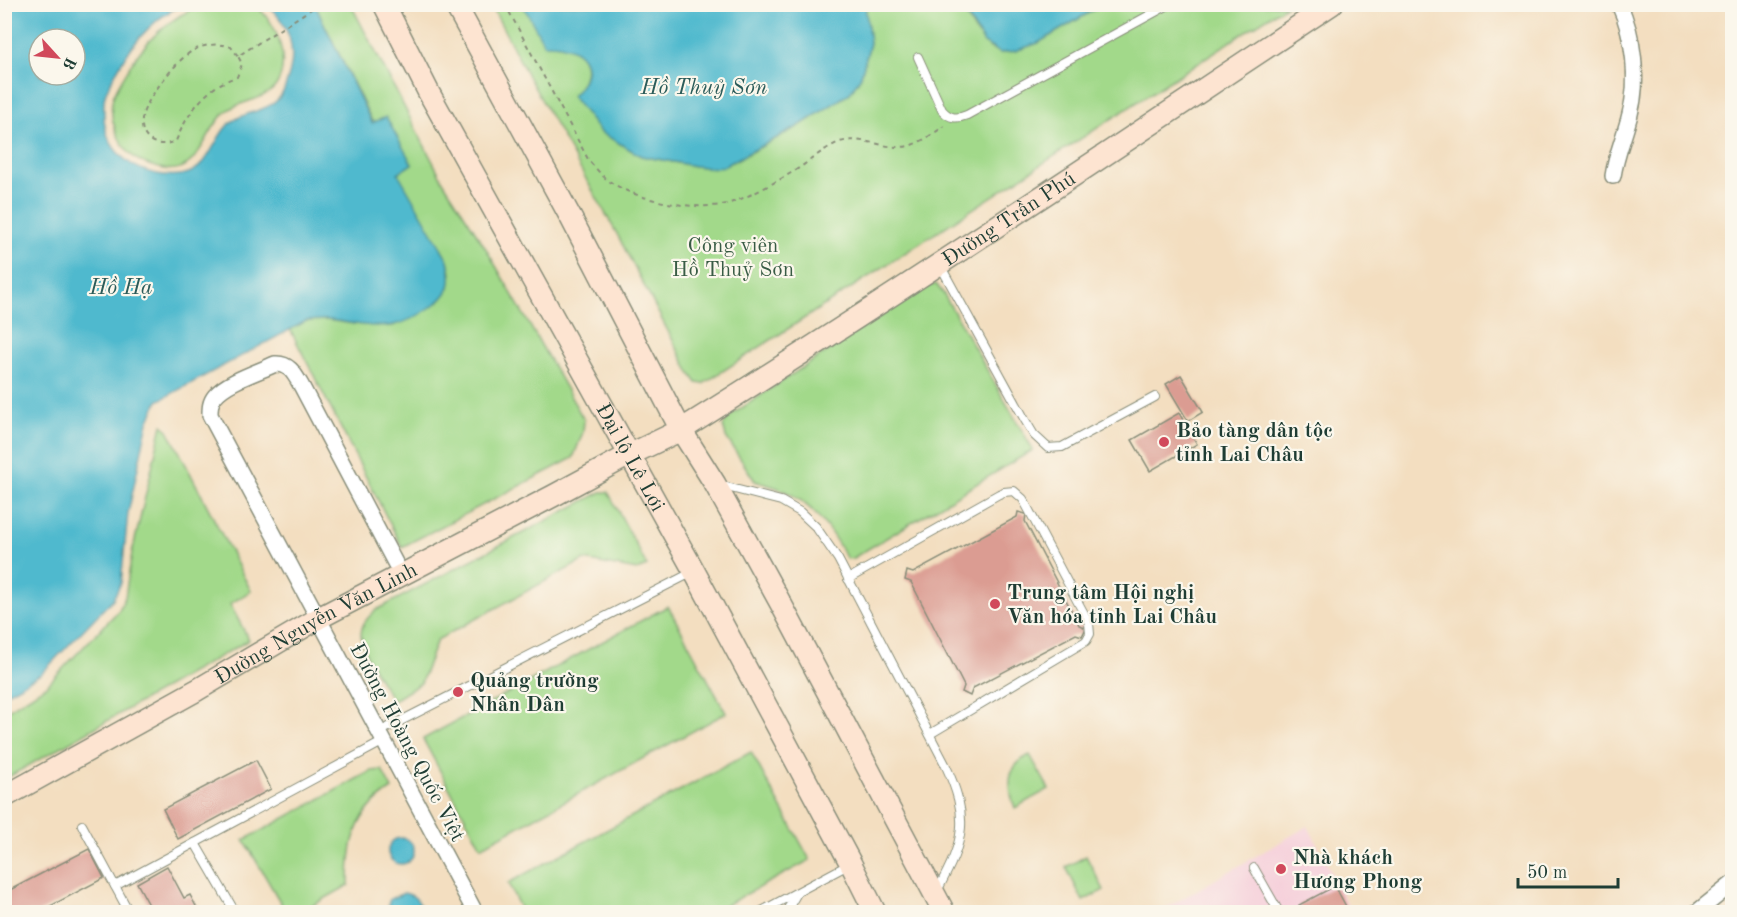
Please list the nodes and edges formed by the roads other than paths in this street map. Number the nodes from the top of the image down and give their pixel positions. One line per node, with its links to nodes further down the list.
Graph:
1 (384, 4): 11 (main road, Đại lộ Lê Lợi)
2 (455, 4): 10 (main road)
3 (1170, 4): 6 (lane)
4 (1332, 4): 8 (main road, Đường Trần Phú)
5 (1619, 4): 7 (street)
6 (918, 57)
7 (1612, 176)
8 (939, 263): 9 (lane); 10 (main road, Đường Trần Phú)
9 (1155, 397)
10 (681, 430): 11 (main road, Đường Trần Phú); 12 (main road)
11 (629, 455): 13 (main road, Đại lộ Lê Lợi); 14 (main road, Đường Nguyễn Văn Linh)
12 (715, 484): 15 (lane); 27 (main road)
13 (694, 571): 18 (lane); 22 (main road, Đại lộ Lê Lợi)
14 (402, 576): 16 (main road, Đường Nguyễn Văn Linh); 16 (street, Đường Hoàng Quốc Việt)
15 (848, 579): 17 (lane); 17 (lane)
16 (319, 618): 18 (street, Đường Hoàng Quốc Việt); 19 (main road, Đường Nguyễn Văn Linh)
17 (930, 734): 27 (lane)
18 (382, 737): 21 (lane); 30 (street, Đường Hoàng Quốc Việt)
19 (4, 797)
20 (82, 825): 25 (lane)
21 (195, 843): 25 (lane); 29 (lane)
22 (851, 864): 26 (lane); 33 (main road, Đại lộ Lê Lợi)
23 (1254, 868): 34 (lane)
24 (1732, 884): 35 (street)
25 (115, 886): 28 (lane)
26 (798, 892): 31 (lane); 32 (lane)
27 (940, 904)
28 (128, 912)
29 (235, 912)
30 (474, 912)
31 (760, 912)
32 (786, 912)
33 (875, 912)
34 (1279, 912)
35 (1697, 912)

